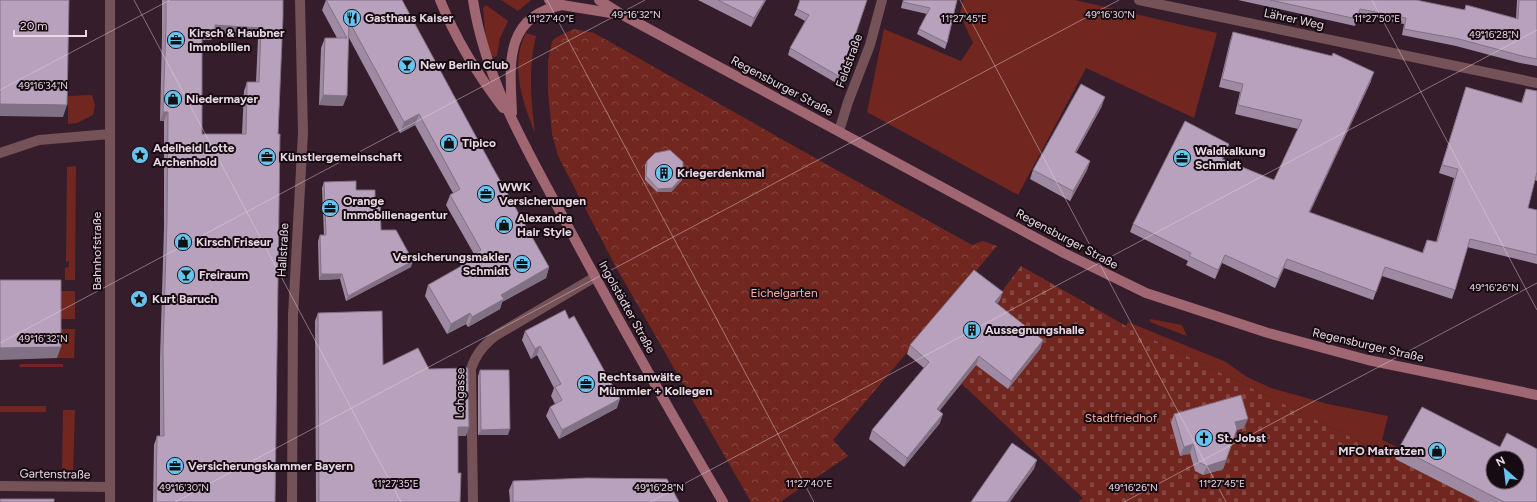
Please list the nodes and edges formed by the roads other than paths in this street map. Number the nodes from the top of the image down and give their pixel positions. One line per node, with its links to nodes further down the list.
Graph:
1 (110, 0): 14 (street, Bahnhofstraße)
2 (300, 0): 21 (street, Hallstraße)
3 (440, 0): 12 (main road, Ingolstädter Straße)
4 (473, 0): 12 (main road, Ingolstädter Straße)
5 (549, 0): 9 (main road, Regensburger Straße)
6 (599, 0): 10 (main road, Regensburger Straße)
7 (882, 0): 13 (street, Feldstraße)
8 (1139, 0): 11 (street, Lährer Weg)
9 (562, 5): 10 (main road, Regensburger Straße); 12 (main road)
10 (621, 14): 13 (main road, Regensburger Straße)
11 (1537, 83)
12 (512, 121): 16 (main road, Ingolstädter Straße)
13 (839, 131): 17 (main road, Regensburger Straße)
14 (110, 134): 15 (street); 19 (street, Bahnhofstraße)
15 (0, 153)
16 (595, 277): 22 (street, Lohgasse); 23 (main road, Ingolstädter Straße)
17 (1537, 395)
18 (0, 486): 19 (street, Gartenstraße)
19 (110, 487): 20 (street, Bahnhofstraße)
20 (110, 502)
21 (292, 502)
22 (473, 502)
23 (723, 502)

